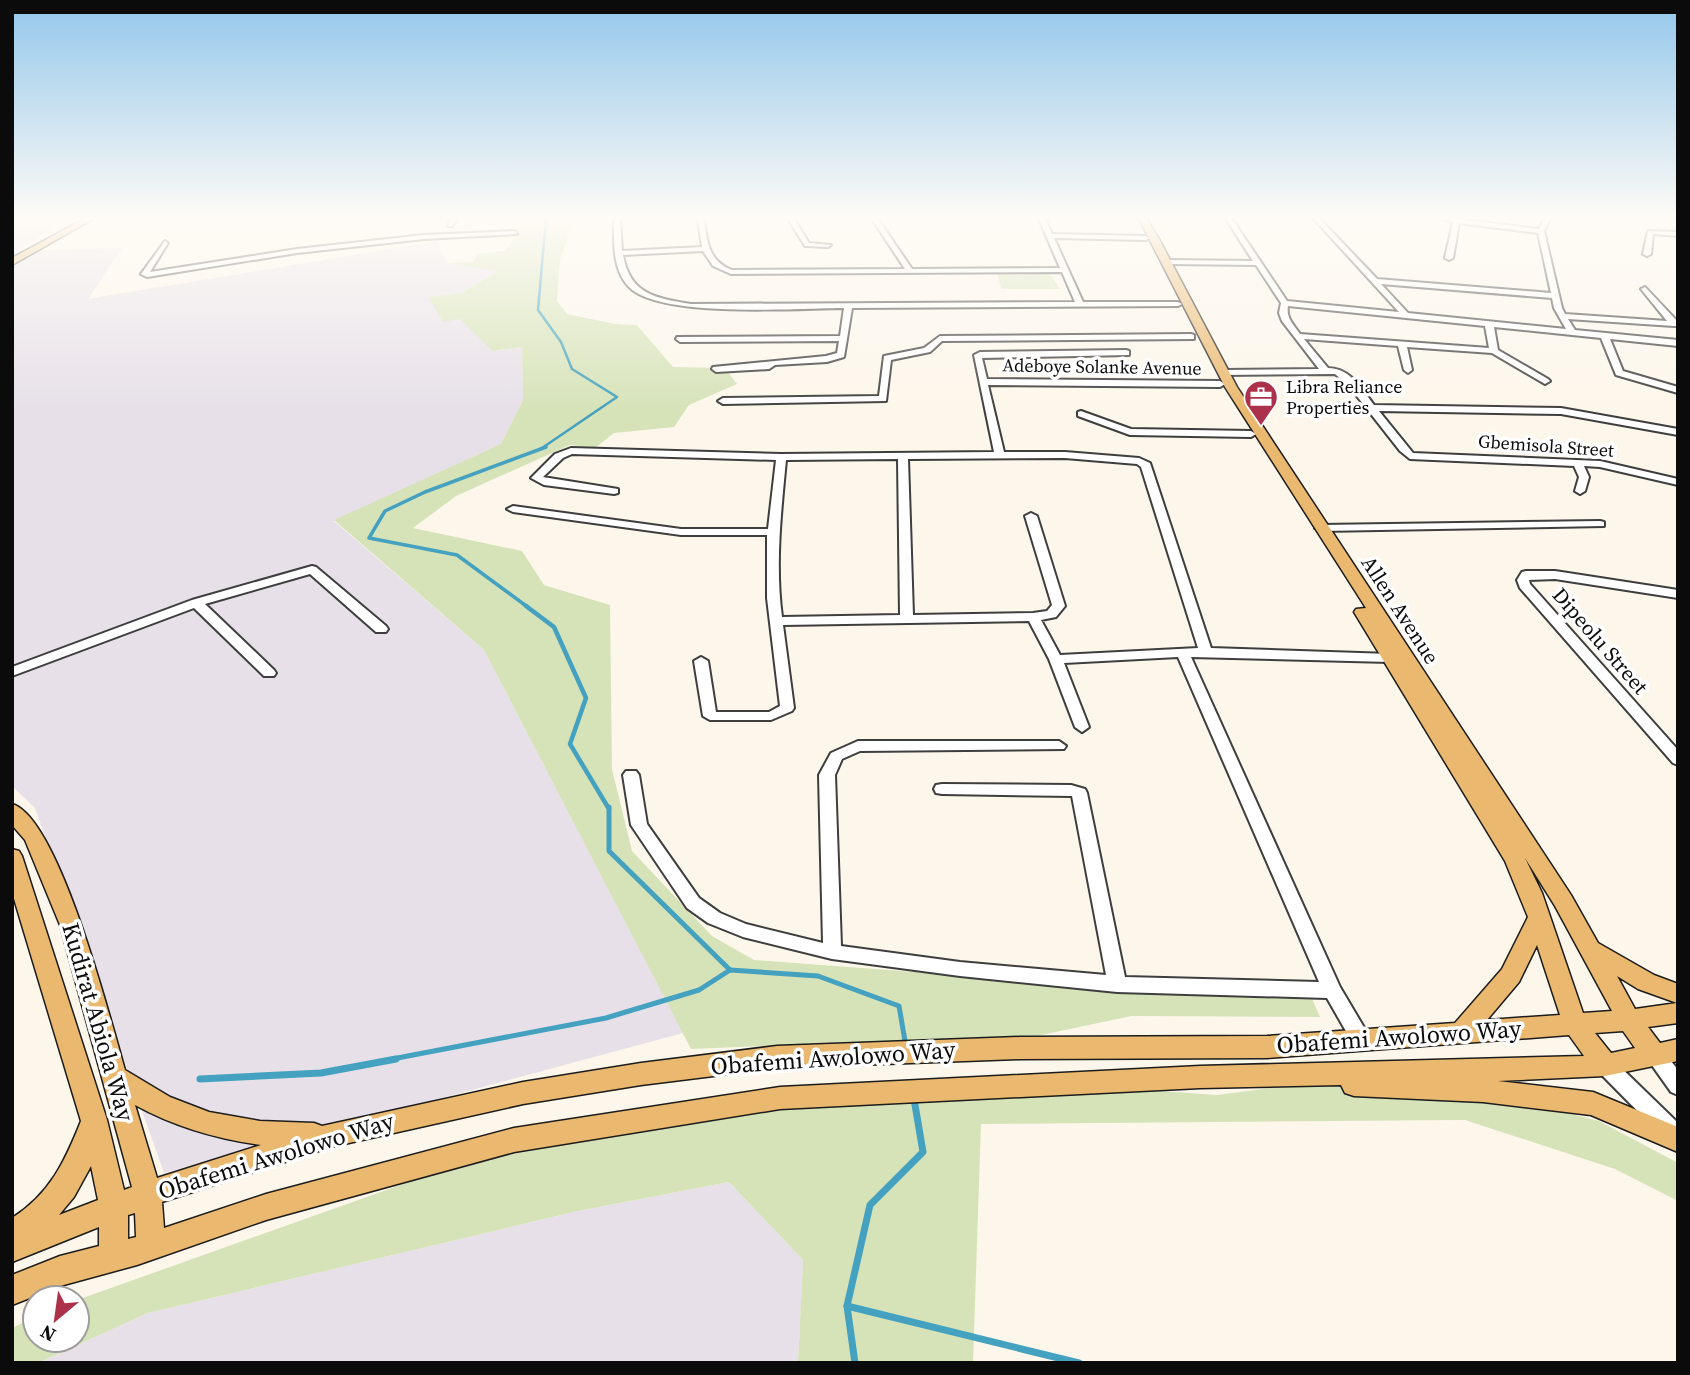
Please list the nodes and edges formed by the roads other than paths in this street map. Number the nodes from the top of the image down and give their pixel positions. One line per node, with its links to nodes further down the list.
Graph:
1 (629, 283): 14 (street)
2 (1071, 283): 12 (street)
3 (1168, 283): 13 (main road, Allen Avenue)
4 (1178, 283): 34 (main road, Allen Avenue)
5 (1273, 283): 11 (street)
6 (1375, 283): 15 (street)
7 (1399, 283): 10 (street)
8 (1553, 283): 10 (street)
9 (1645, 289): 18 (street)
10 (1556, 296): 16 (street)
11 (1285, 303): 15 (street); 20 (street)
12 (1080, 304): 13 (street); 14 (street)
13 (1178, 304): 22 (main road, Allen Avenue)
14 (848, 305): 23 (street)
15 (1405, 314): 17 (street)
16 (1564, 316): 18 (street); 19 (street)
17 (1489, 324): 19 (street); 27 (street)
18 (1676, 324)
19 (1572, 332): 21 (street)
20 (1298, 336): 26 (street); 32 (street)
21 (1605, 336): 25 (street); 37 (street)
22 (1191, 337): 34 (main road, Allen Avenue); 38 (street)
23 (843, 338): 24 (street); 29 (street)
24 (680, 339)
25 (1678, 343)
26 (1402, 344): 27 (street); 31 (street)
27 (1494, 351): 35 (street)
28 (1126, 354): 36 (street)
29 (769, 366): 30 (street); 33 (street)
30 (716, 369)
31 (1408, 370)
32 (1326, 372): 34 (street, Adeboye Solanke Avenue); 39 (street, Adeboye Solanke Avenue)
33 (771, 379)
34 (1221, 379): 36 (street, Adeboye Solanke Avenue); 42 (main road, Allen Avenue); 53 (main road, Allen Avenue)
35 (1545, 381)
36 (985, 382): 43 (street)
37 (1678, 390)
38 (723, 401)
39 (1369, 408): 41 (street); 46 (street, Gbemisola Street)
40 (1081, 415): 42 (street)
41 (1678, 432)
42 (1251, 434): 64 (main road, Allen Avenue)
43 (1000, 455): 45 (street); 61 (street)
44 (781, 457): 45 (street); 48 (street); 54 (street)
45 (903, 457): 58 (street)
46 (1577, 462): 47 (street, Gbemisola Street); 49 (street)
47 (1678, 482)
48 (614, 491)
49 (1580, 491)
50 (513, 509): 54 (street)
51 (1031, 516): 57 (street)
52 (1600, 524): 53 (street)
53 (1321, 528): 76 (main road, Allen Avenue)
54 (773, 532): 59 (street)
55 (1678, 594): 70 (street, Dipeolu Street)
56 (196, 603): 60 (street); 66 (street); 67 (street)
57 (1033, 617): 58 (street); 63 (street)
58 (907, 620): 59 (street)
59 (775, 621): 65 (street)
60 (381, 629)
61 (1206, 652): 62 (street); 64 (street)
62 (1183, 653): 63 (street); 79 (street)
63 (1056, 659): 68 (street)
64 (1390, 659): 75 (main road, Allen Avenue)
65 (701, 661)
66 (12, 672)
67 (269, 673)
68 (1082, 727)
69 (1059, 746): 77 (street)
70 (1678, 760)
71 (631, 775): 77 (street)
72 (942, 789): 78 (street)
73 (12, 811): 88 (main road, Kudirat Abiola Way)
74 (12, 856): 91 (main road, Kudirat Abiola Way)
75 (1538, 919): 83 (main road, Allen Avenue); 84 (main road)
76 (1590, 949): 80 (main road); 82 (main road, Allen Avenue)
77 (832, 952): 78 (street)
78 (1117, 984): 79 (street)
79 (1332, 990): 85 (street)
80 (1678, 995)
81 (1678, 1013): 82 (main road, Obafemi Awolowo Way)
82 (1629, 1020): 83 (main road, Obafemi Awolowo Way); 86 (main road, Allen Avenue)
83 (1575, 1024): 84 (main road, Obafemi Awolowo Way); 87 (main road, Allen Avenue)
84 (1463, 1031): 85 (main road, Obafemi Awolowo Way)
85 (1362, 1041): 92 (main road, Obafemi Awolowo Way)
86 (1666, 1052): 87 (main road, Obafemi Awolowo Way); 90 (street)
87 (1605, 1065): 89 (main road, Obafemi Awolowo Way); 93 (street)
88 (116, 1077): 92 (main road); 94 (main road, Kudirat Abiola Way)
89 (1200, 1077): 93 (main road); 97 (main road, Obafemi Awolowo Way)
90 (1678, 1086)
91 (94, 1120): 95 (main road, Kudirat Abiola Way); 96 (main road)
92 (331, 1135): 94 (main road, Obafemi Awolowo Way)
93 (1678, 1139)
94 (149, 1194): 95 (main road, Obafemi Awolowo Way); 97 (main road, Kudirat Abiola Way)
95 (114, 1209): 98 (main road, Obafemi Awolowo Way); 99 (main road, Kudirat Abiola Way)
96 (12, 1235)
97 (152, 1246): 99 (main road, Obafemi Awolowo Way)
98 (12, 1248)
99 (113, 1258): 100 (main road, Obafemi Awolowo Way)
100 (12, 1290)

